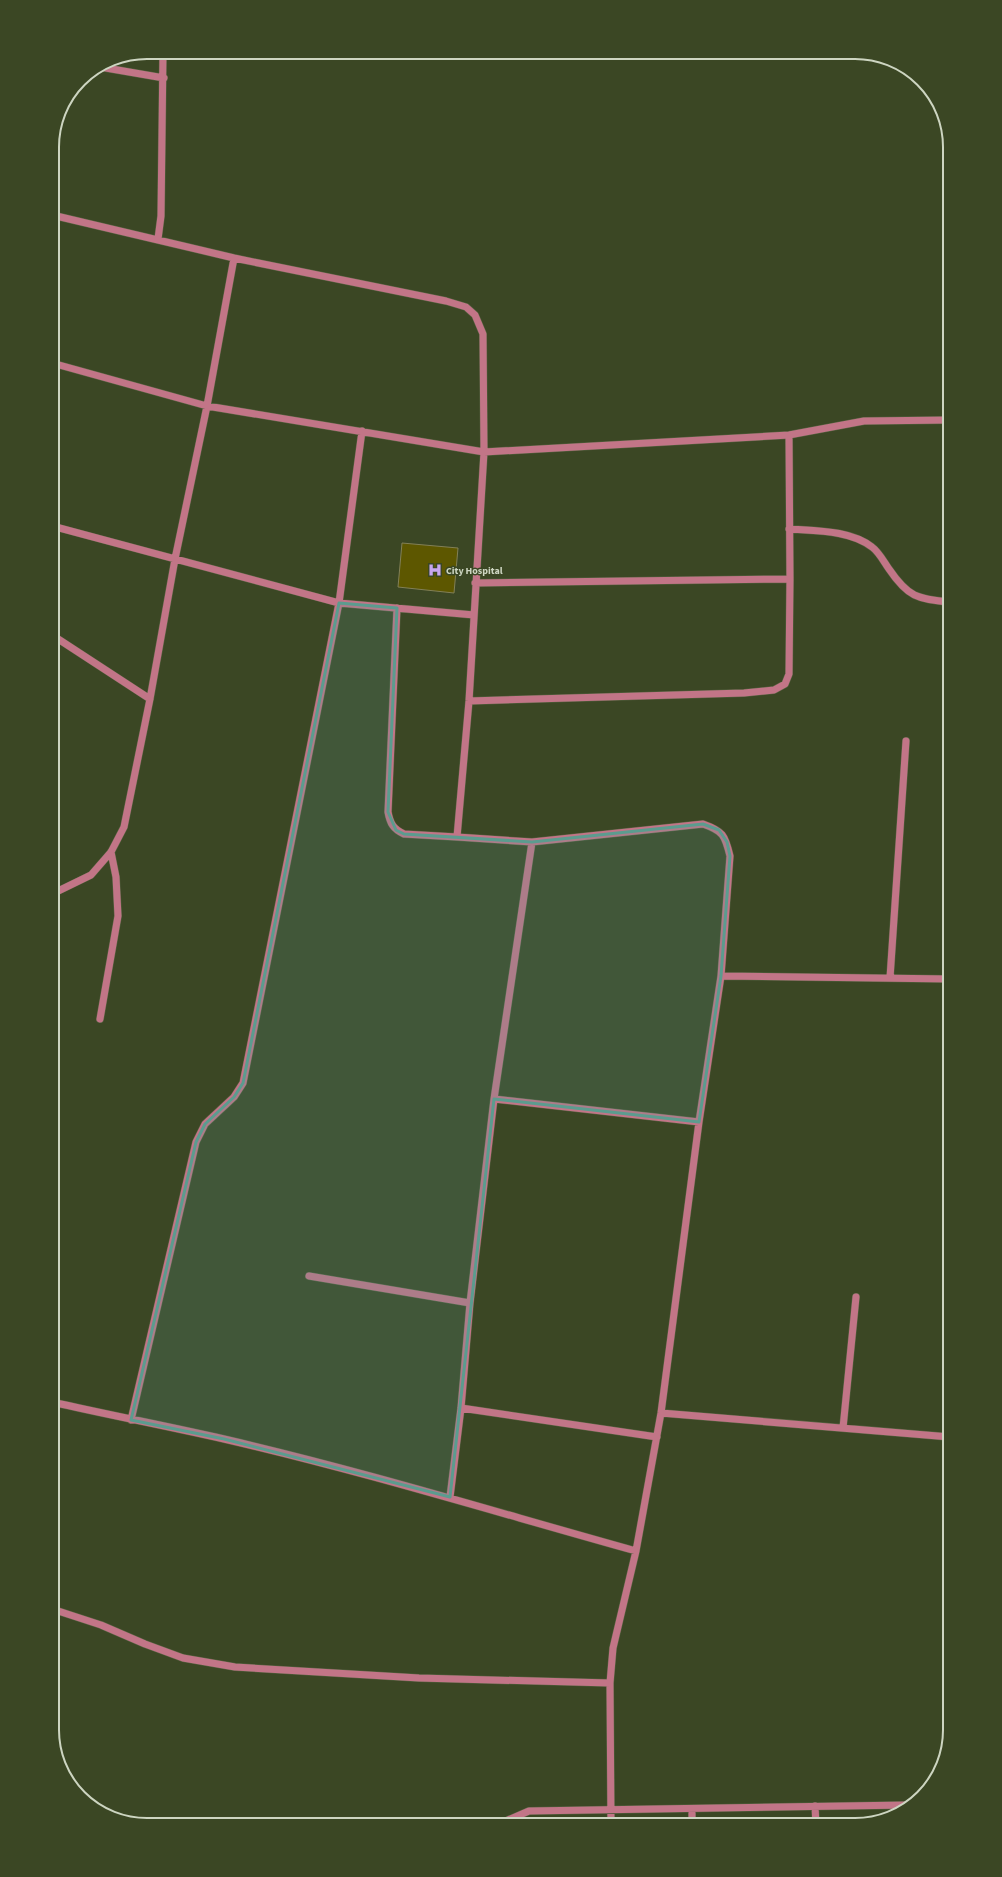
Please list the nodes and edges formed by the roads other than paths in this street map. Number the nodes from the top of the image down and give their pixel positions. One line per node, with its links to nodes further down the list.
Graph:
1 (164, 59): 3 (street)
2 (109, 68): 3 (street)
3 (164, 78): 5 (street)
4 (59, 218): 5 (street)
5 (158, 239): 6 (street)
6 (234, 258): 8 (street); 12 (street)
7 (59, 365): 8 (street)
8 (207, 406): 10 (street); 15 (street)
9 (943, 420): 11 (street)
10 (362, 432): 12 (street); 19 (street)
11 (789, 435): 12 (street); 14 (street)
12 (484, 452): 17 (street)
13 (59, 528): 15 (street)
14 (789, 528): 16 (street); 18 (street)
15 (175, 559): 19 (street); 23 (street)
16 (790, 579): 17 (street); 24 (street)
17 (475, 583): 21 (street)
18 (943, 601)
19 (339, 602): 20 (street); 42 (street)
20 (397, 608): 21 (street); 26 (street)
21 (474, 615): 24 (street)
22 (59, 640): 23 (street)
23 (150, 699): 28 (street)
24 (469, 701): 26 (street)
25 (906, 741): 31 (street)
26 (457, 837): 27 (street)
27 (532, 842): 30 (street); 34 (street)
28 (111, 852): 29 (street); 33 (street)
29 (59, 890)
30 (721, 976): 31 (street); 35 (street)
31 (890, 978): 32 (street)
32 (943, 979)
33 (100, 1018)
34 (494, 1099): 35 (street); 38 (street)
35 (699, 1122): 41 (street)
36 (309, 1276): 38 (street)
37 (856, 1297): 43 (street)
38 (470, 1303): 40 (street)
39 (59, 1404): 42 (street)
40 (461, 1408): 45 (street); 46 (street)
41 (661, 1413): 43 (street); 45 (street)
42 (131, 1420): 46 (street)
43 (843, 1428): 44 (street)
44 (943, 1436)
45 (657, 1437): 47 (street)
46 (450, 1497): 47 (street)
47 (636, 1551): 49 (street)
48 (59, 1611): 49 (street)
49 (610, 1683): 53 (street)
50 (901, 1805): 51 (street)
51 (815, 1806): 52 (street); 57 (street)
52 (692, 1809): 53 (street); 56 (street)
53 (611, 1811): 54 (street); 55 (street)
54 (513, 1818)
55 (611, 1818)
56 (692, 1818)
57 (816, 1818)

